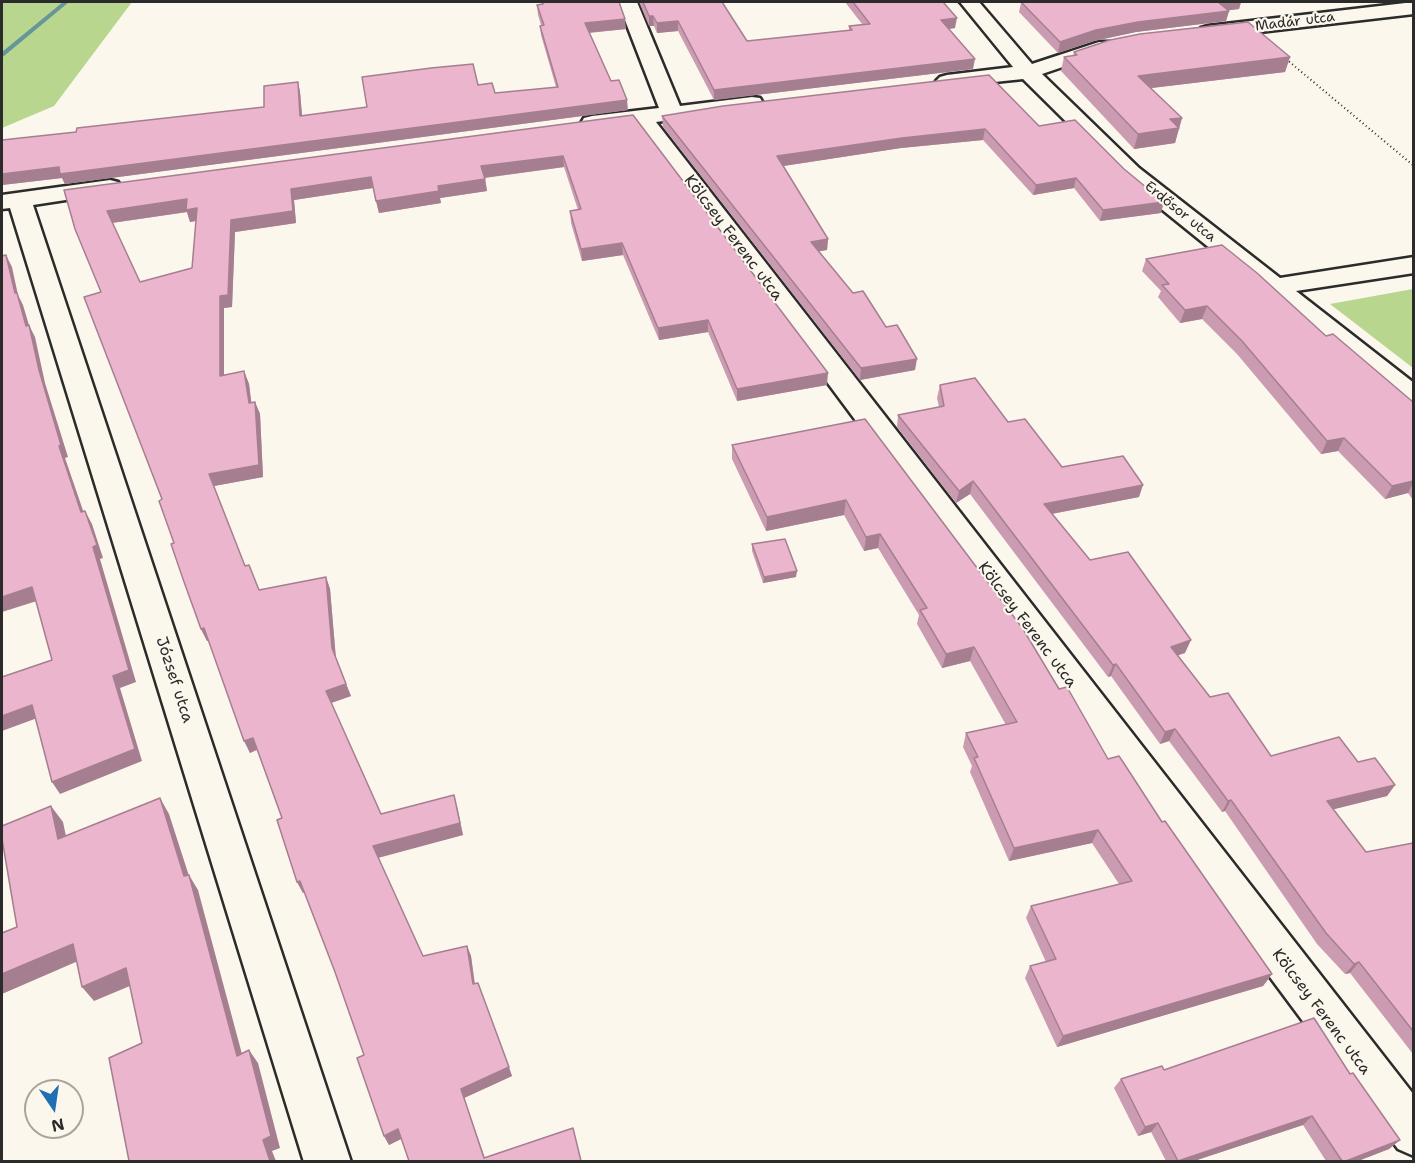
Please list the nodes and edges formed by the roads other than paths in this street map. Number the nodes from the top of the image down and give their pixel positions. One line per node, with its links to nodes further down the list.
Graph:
1 (627, 2): 9 (street, Kölcsey Ferenc utca)
2 (969, 2): 6 (street, Erdősor utca)
3 (1413, 8): 4 (street, Madár utca)
4 (1192, 34)
5 (1124, 42): 6 (street)
6 (1028, 72): 7 (street); 15 (street, Erdősor utca)
7 (921, 84)
8 (779, 100): 9 (street)
9 (656, 115): 10 (street); 18 (street, Kölcsey Ferenc utca)
10 (570, 126)
11 (125, 185): 12 (street)
12 (10, 200): 19 (street, József utca)
13 (1413, 265): 14 (street)
14 (1360, 274): 15 (street); 16 (street)
15 (1275, 287): 17 (street, Erdősor utca)
16 (1413, 288)
17 (1413, 398)
18 (1413, 1133)
19 (328, 1161)

